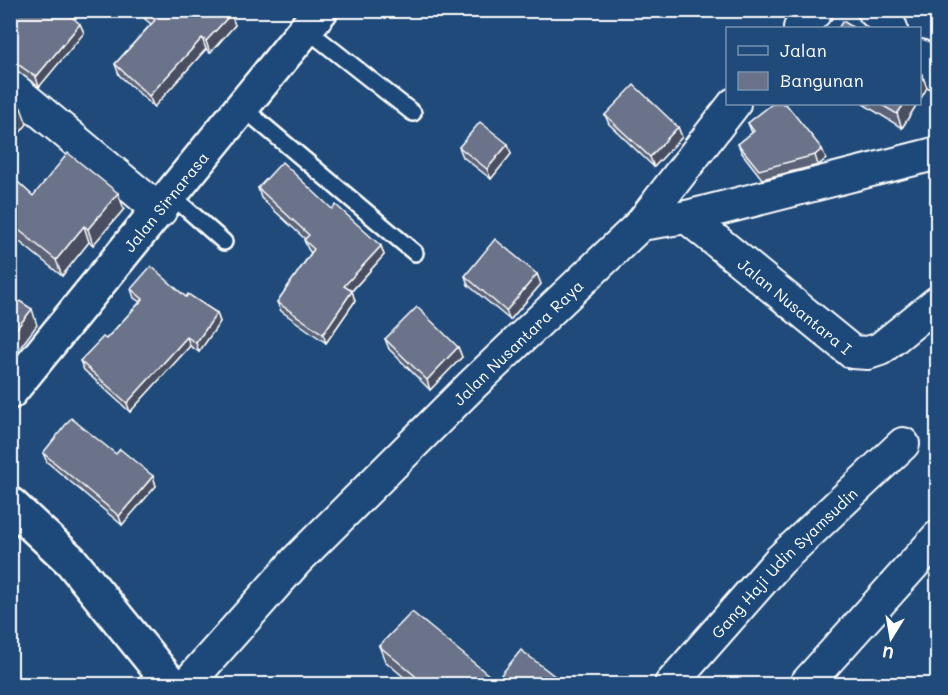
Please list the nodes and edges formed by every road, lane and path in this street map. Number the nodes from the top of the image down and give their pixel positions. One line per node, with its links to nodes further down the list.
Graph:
1 (817, 10): 4 (street)
2 (873, 10): 5 (street)
3 (313, 19): 10 (street, Jalan Sirnarasa); 11 (lane)
4 (801, 27)
5 (890, 27)
6 (921, 57): 7 (street)
7 (938, 74)
8 (10, 86): 13 (street)
9 (733, 105): 15 (street, Jalan Nusantara Raya)
10 (243, 108): 13 (street, Jalan Sirnarasa); 17 (lane)
11 (412, 112)
12 (938, 153): 14 (street)
13 (166, 203): 16 (lane); 19 (street, Jalan Sirnarasa)
14 (687, 217): 15 (street); 18 (street, Jalan Nusantara I)
15 (641, 224): 24 (street, Jalan Nusantara Raya)
16 (224, 242)
17 (415, 253)
18 (938, 302)
19 (10, 392)
20 (903, 444): 25 (street, Gang Haji Udin Syamsudin)
21 (10, 504): 23 (street)
22 (938, 537): 26 (street)
23 (171, 684)
24 (187, 684)
25 (671, 684)
26 (806, 684)

